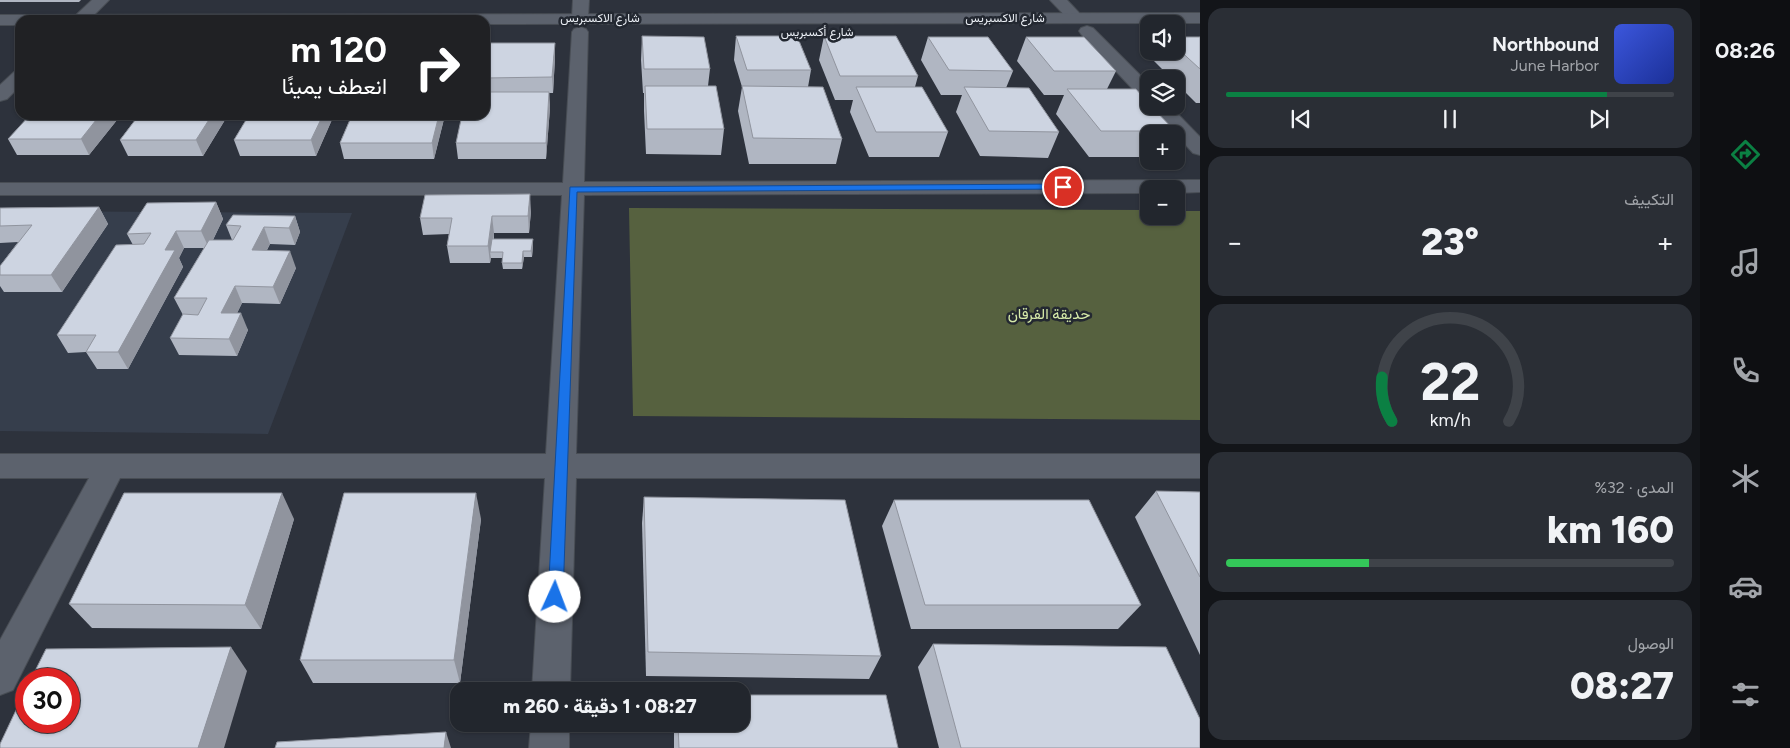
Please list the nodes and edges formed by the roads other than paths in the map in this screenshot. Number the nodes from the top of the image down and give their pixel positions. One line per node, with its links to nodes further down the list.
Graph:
1 (101, 0): 4 (street)
2 (581, 0): 9 (street)
3 (1058, 0): 10 (street)
4 (85, 15)
5 (1200, 18): 10 (street)
6 (0, 20): 7 (street, شارع الاكسبريس)
7 (15, 20)
8 (490, 24): 9 (street, شارع الاكسبريس)
9 (580, 25): 10 (street, شارع أكسبريس); 14 (street, شارع أكسبريس); 24 (street)
10 (1081, 25): 11 (street, شارع أكسبريس); 18 (street)
11 (1140, 30)
12 (1185, 31): 13 (street)
13 (1200, 31)
14 (490, 32)
15 (0, 33): 16 (street)
16 (15, 33)
17 (15, 81): 19 (street)
18 (1140, 86)
19 (0, 95)
20 (1168, 115): 21 (street)
21 (1200, 149)
22 (1200, 186): 24 (street)
23 (0, 189): 24 (street)
24 (573, 189): 27 (street)
25 (0, 466): 26 (street)
26 (111, 466): 27 (street); 29 (street)
27 (561, 466): 28 (street); 30 (street)
28 (1200, 466)
29 (0, 677)
30 (551, 682)
31 (550, 732): 32 (street)
32 (549, 748)

